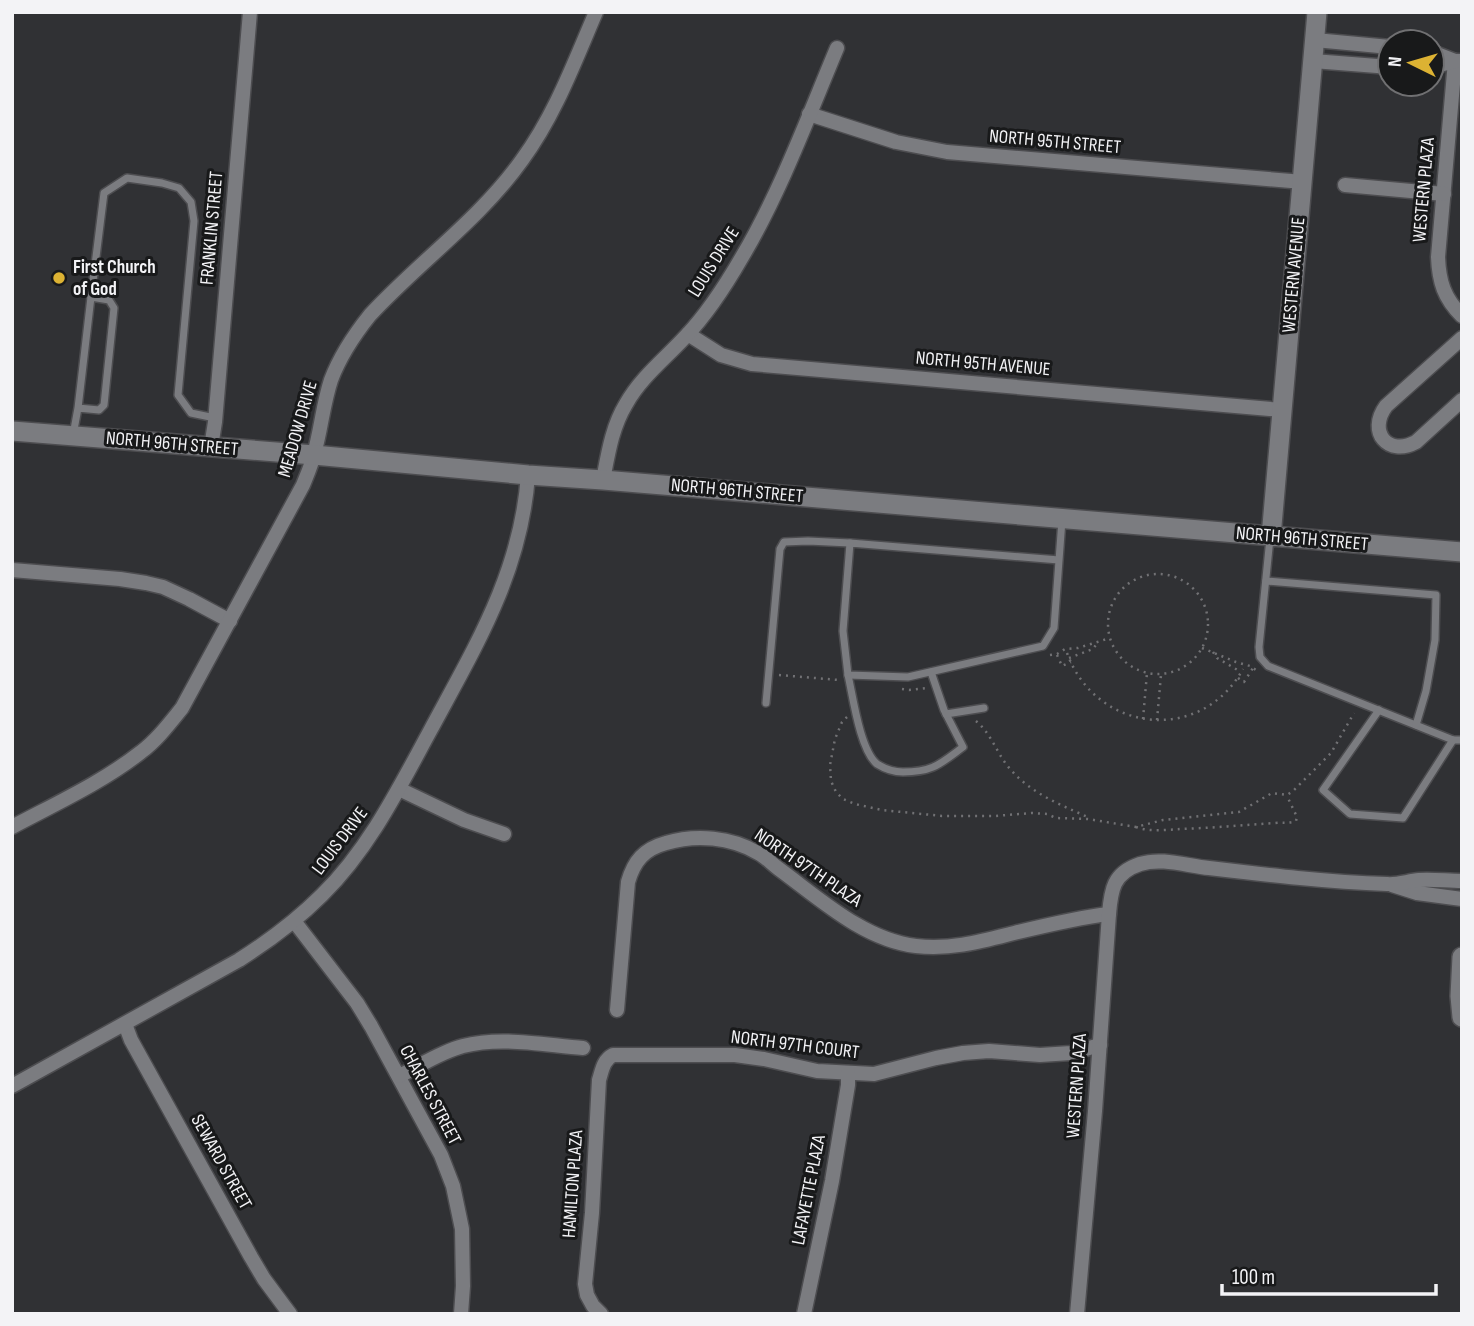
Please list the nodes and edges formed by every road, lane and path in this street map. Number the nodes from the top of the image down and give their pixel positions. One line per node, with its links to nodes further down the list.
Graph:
1 (250, 12): 21 (street, FRANKLIN STREET)
2 (596, 12): 25 (street, MEADOW DRIVE)
3 (1317, 12): 4 (street, WESTERN AVENUE)
4 (1315, 40): 5 (street); 7 (street, WESTERN AVENUE)
5 (1376, 46)
6 (838, 48): 10 (street, LOUIS DRIVE)
7 (1313, 61): 9 (street); 11 (street, WESTERN AVENUE)
8 (1459, 61): 13 (street, WESTERN PLAZA)
9 (1376, 66)
10 (809, 114): 11 (street, NORTH 95TH STREET); 16 (street, LOUIS DRIVE)
11 (1303, 182): 20 (street, WESTERN AVENUE)
12 (1345, 185): 13 (street)
13 (1444, 194): 15 (street, WESTERN PLAZA)
14 (91, 298): 19 (lane); 19 (lane); 21 (lane)
15 (1462, 316)
16 (688, 334): 20 (street, NORTH 95TH AVENUE); 27 (street, LOUIS DRIVE)
17 (1462, 338): 18 (street)
18 (1462, 400)
19 (78, 408): 23 (lane)
20 (1282, 410): 29 (street, WESTERN AVENUE)
21 (215, 418): 24 (street, FRANKLIN STREET)
22 (12, 431): 23 (street, NORTH 96TH STREET)
23 (73, 436): 24 (street, NORTH 96TH STREET)
24 (211, 447): 25 (street, NORTH 96TH STREET)
25 (314, 455): 26 (street, NORTH 96TH STREET); 35 (street, MEADOW DRIVE)
26 (528, 475): 27 (street, NORTH 96TH STREET); 60 (street, LOUIS DRIVE)
27 (603, 480): 28 (street, NORTH 96TH STREET)
28 (1062, 519): 29 (street, NORTH 96TH STREET); 32 (lane)
29 (1270, 537): 31 (street, NORTH 96TH STREET); 34 (lane)
30 (850, 543): 32 (lane); 45 (lane); 47 (lane)
31 (1462, 552)
32 (1059, 560): 42 (lane)
33 (12, 570): 35 (street)
34 (1266, 581): 52 (lane); 58 (lane)
35 (230, 621): 63 (street, MEADOW DRIVE)
36 (1098, 642): 40 (path)
37 (1202, 648): 38 (path); 44 (path); 46 (path)
38 (1213, 652): 41 (path); 48 (path)
39 (1057, 654): 40 (path)
40 (1070, 662): 56 (path)
41 (1253, 668): 43 (path); 48 (path)
42 (931, 672): 47 (lane); 55 (lane)
43 (1259, 672)
44 (1147, 673): 46 (path); 56 (path)
45 (769, 674): 47 (path); 49 (lane)
46 (1161, 674): 57 (path)
47 (849, 678): 54 (lane)
48 (1238, 678): 57 (path)
49 (766, 703)
50 (984, 708): 53 (lane)
51 (1356, 709): 61 (path)
52 (1379, 710): 58 (lane); 59 (lane)
53 (966, 711): 55 (lane); 62 (path)
54 (855, 712): 55 (lane); 62 (path)
55 (946, 714)
56 (1143, 719): 57 (path)
57 (1157, 720)
58 (1416, 725): 59 (lane)
59 (1457, 740)
60 (399, 789): 65 (street); 70 (street, LOUIS DRIVE)
61 (1287, 795): 64 (path); 64 (path)
62 (1098, 821): 64 (path)
63 (12, 827)
64 (1136, 827)
65 (504, 834)
66 (1462, 881): 67 (street)
67 (1391, 885): 68 (street); 69 (street, WESTERN PLAZA)
68 (1462, 899)
69 (1109, 914): 72 (street, NORTH 97TH PLAZA); 75 (street, WESTERN PLAZA)
70 (294, 921): 74 (street, LOUIS DRIVE); 79 (street, CHARLES STREET)
71 (1462, 957): 73 (street)
72 (617, 1010)
73 (1462, 1017)
74 (125, 1024): 80 (street, LOUIS DRIVE); 82 (street, SEWARD STREET)
75 (1100, 1045): 78 (street, NORTH 97TH COURT); 85 (street, WESTERN PLAZA)
76 (583, 1048): 79 (street)
77 (609, 1057): 78 (street, NORTH 97TH COURT); 81 (street, HAMILTON PLAZA)
78 (848, 1073): 84 (street, LAFAYETTE PLAZA)
79 (399, 1076): 83 (street, CHARLES STREET)
80 (12, 1086)
81 (600, 1313)
82 (290, 1314)
83 (461, 1314)
84 (804, 1314)
85 (1077, 1314)

